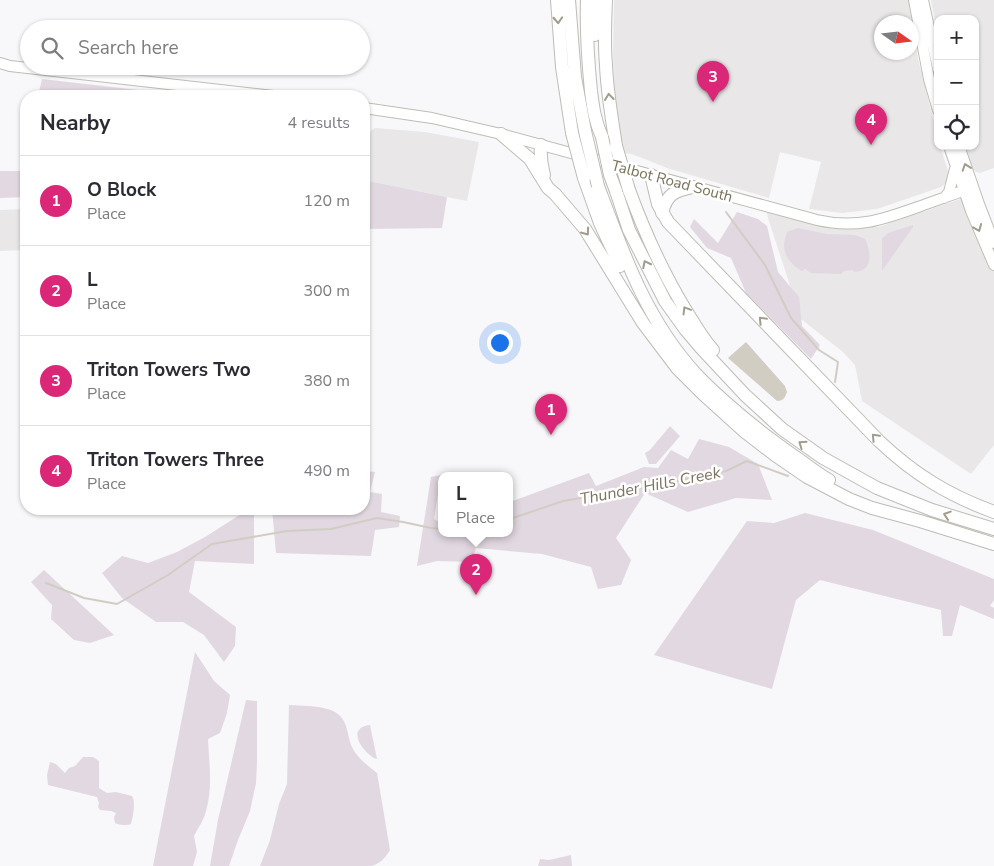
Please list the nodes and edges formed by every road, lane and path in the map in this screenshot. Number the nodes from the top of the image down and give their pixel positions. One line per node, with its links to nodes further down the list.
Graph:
1 (557, 0): 18 (highway, one-way to 18)
2 (569, 0): 18 (highway)
3 (580, 0): 18 (highway)
4 (587, 0): 20 (highway)
5 (596, 0): 20 (highway)
6 (606, 0): 34 (highway, one-way to 6, bridge)
7 (914, 0): 9 (main road)
8 (923, 0): 9 (main road)
9 (929, 52): 10 (main road); 13 (main road); 16 (main road)
10 (934, 61)
11 (0, 64): 12 (main road)
12 (20, 67)
13 (934, 74)
14 (89, 75): 15 (main road)
15 (221, 90)
16 (937, 105)
17 (370, 109): 19 (main road, Talbot Road South)
18 (580, 128): 33 (highway, bridge); 33 (highway, bridge)
19 (500, 134): 21 (main road, Talbot Road South); 28 (highway)
20 (602, 137): 34 (highway, one-way to 20, bridge)
21 (541, 144): 25 (main road, Talbot Road South); 28 (highway)
22 (950, 150): 24 (main road)
23 (960, 150): 27 (main road, one-way to 23)
24 (955, 165): 27 (main road); 29 (main road)
25 (651, 175): 26 (main road, Talbot Road South); 30 (highway)
26 (693, 187): 29 (main road, Talbot Road South); 30 (highway)
27 (968, 189): 29 (main road, Talbot Road South); 31 (main road); 32 (main road, one-way to 32)
28 (555, 194): 36 (highway, one-way to 36)
29 (944, 198)
30 (662, 213): 35 (highway, one-way to 30)
31 (994, 243)
32 (994, 265)
33 (650, 311): 36 (highway)
34 (782, 429): 37 (highway, one-way to 34)
35 (994, 512)
36 (920, 521): 38 (highway)
37 (994, 529)
38 (994, 544)

